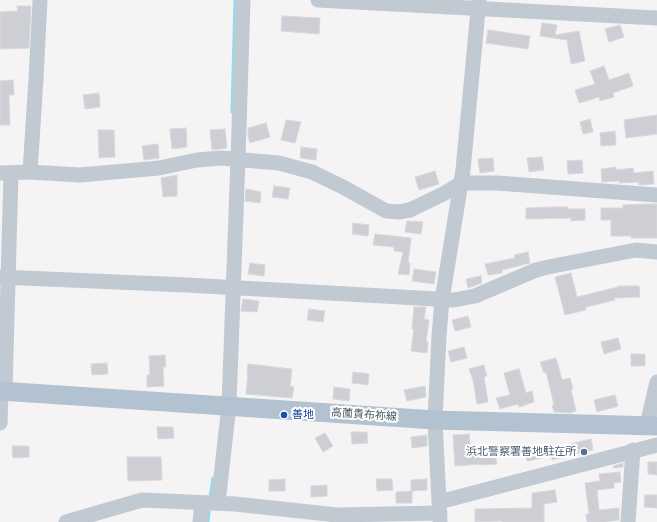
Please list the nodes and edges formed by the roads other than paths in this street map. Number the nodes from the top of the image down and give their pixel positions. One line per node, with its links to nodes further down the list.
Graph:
1 (40, 0): 7 (street)
2 (242, 0): 6 (street)
3 (318, 0): 4 (street)
4 (478, 4): 5 (street); 9 (street)
5 (657, 18)
6 (238, 159): 7 (street); 9 (street); 13 (street)
7 (30, 172): 8 (street)
8 (5, 173): 12 (street)
9 (460, 183): 10 (street); 14 (street)
10 (657, 195)
11 (657, 252): 14 (street)
12 (4, 277): 13 (street); 16 (street)
13 (234, 289): 14 (street); 17 (street)
14 (442, 300): 18 (street)
15 (657, 382): 20 (street)
16 (2, 391): 17 (main road, 高薗貴布祢線); 19 (street)
17 (229, 405): 18 (main road, 高薗貴布祢線); 24 (street)
18 (435, 420): 20 (main road, 高薗貴布祢線); 25 (street)
19 (0, 424)
20 (652, 426)
21 (657, 444): 22 (street)
22 (633, 450): 25 (street); 29 (street)
23 (202, 503): 24 (street); 27 (street); 28 (street)
24 (218, 503): 26 (street)
25 (440, 512): 26 (street)
26 (364, 518)
27 (66, 522)
28 (200, 522)
29 (628, 522)

